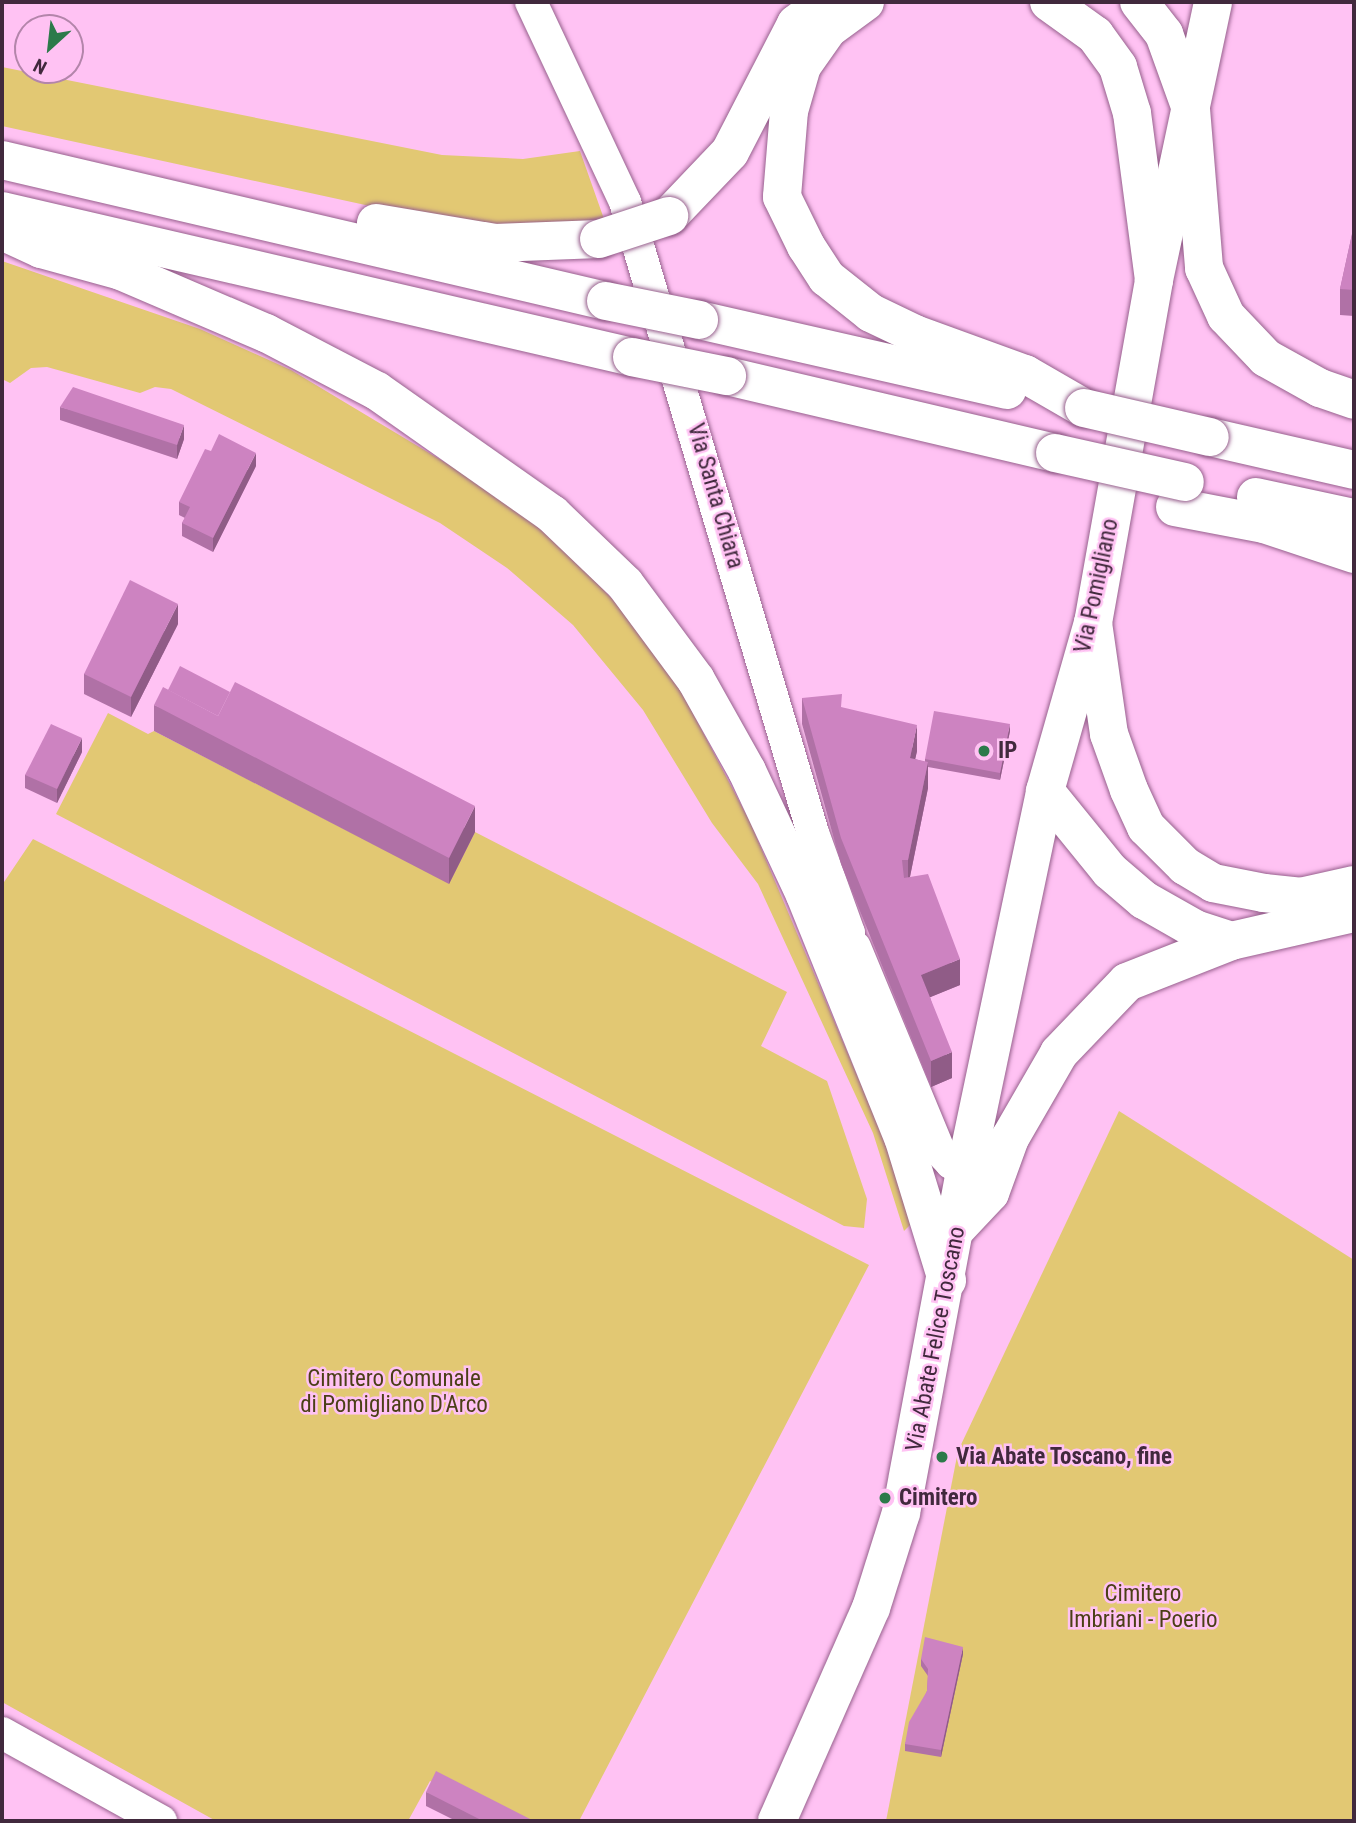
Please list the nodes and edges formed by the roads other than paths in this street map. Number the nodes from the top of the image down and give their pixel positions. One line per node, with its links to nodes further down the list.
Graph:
1 (531, 2): 23 (street, Via Santa Chiara)
2 (825, 2): 9 (main road, bridge)
3 (865, 2): 14 (main road)
4 (1049, 2): 12 (main road)
5 (1139, 2): 7 (main road)
6 (1213, 2): 7 (main road, Via Pomigliano)
7 (1191, 109): 12 (main road, Via Pomigliano); 13 (main road)
8 (2, 160): 9 (main road)
9 (91, 184): 14 (main road, bridge)
10 (2, 211): 16 (main road, bridge)
11 (2, 231): 25 (main road)
12 (1154, 280): 19 (main road, Via Pomigliano)
13 (1354, 400)
14 (1084, 408): 15 (main road, bridge)
15 (1354, 470)
16 (1180, 494): 17 (main road); 18 (main road)
17 (1354, 518)
18 (1354, 554)
19 (1093, 622): 20 (main road, Via Pomigliano); 21 (main road)
20 (1045, 792): 24 (main road); 26 (main road, Via Pomigliano)
21 (1354, 885)
22 (1354, 913): 24 (main road)
23 (849, 933): 25 (street, Via Santa Chiara); 26 (street)
24 (1231, 942): 27 (main road)
25 (849, 1004): 28 (main road)
26 (966, 1167): 27 (main road, Via Abate Felice Toscano)
27 (957, 1228): 28 (main road, Via Abate Felice Toscano)
28 (947, 1280): 30 (main road, Via Abate Felice Toscano)
29 (2, 1733): 31 (street)
30 (776, 1818)
31 (161, 1821)

